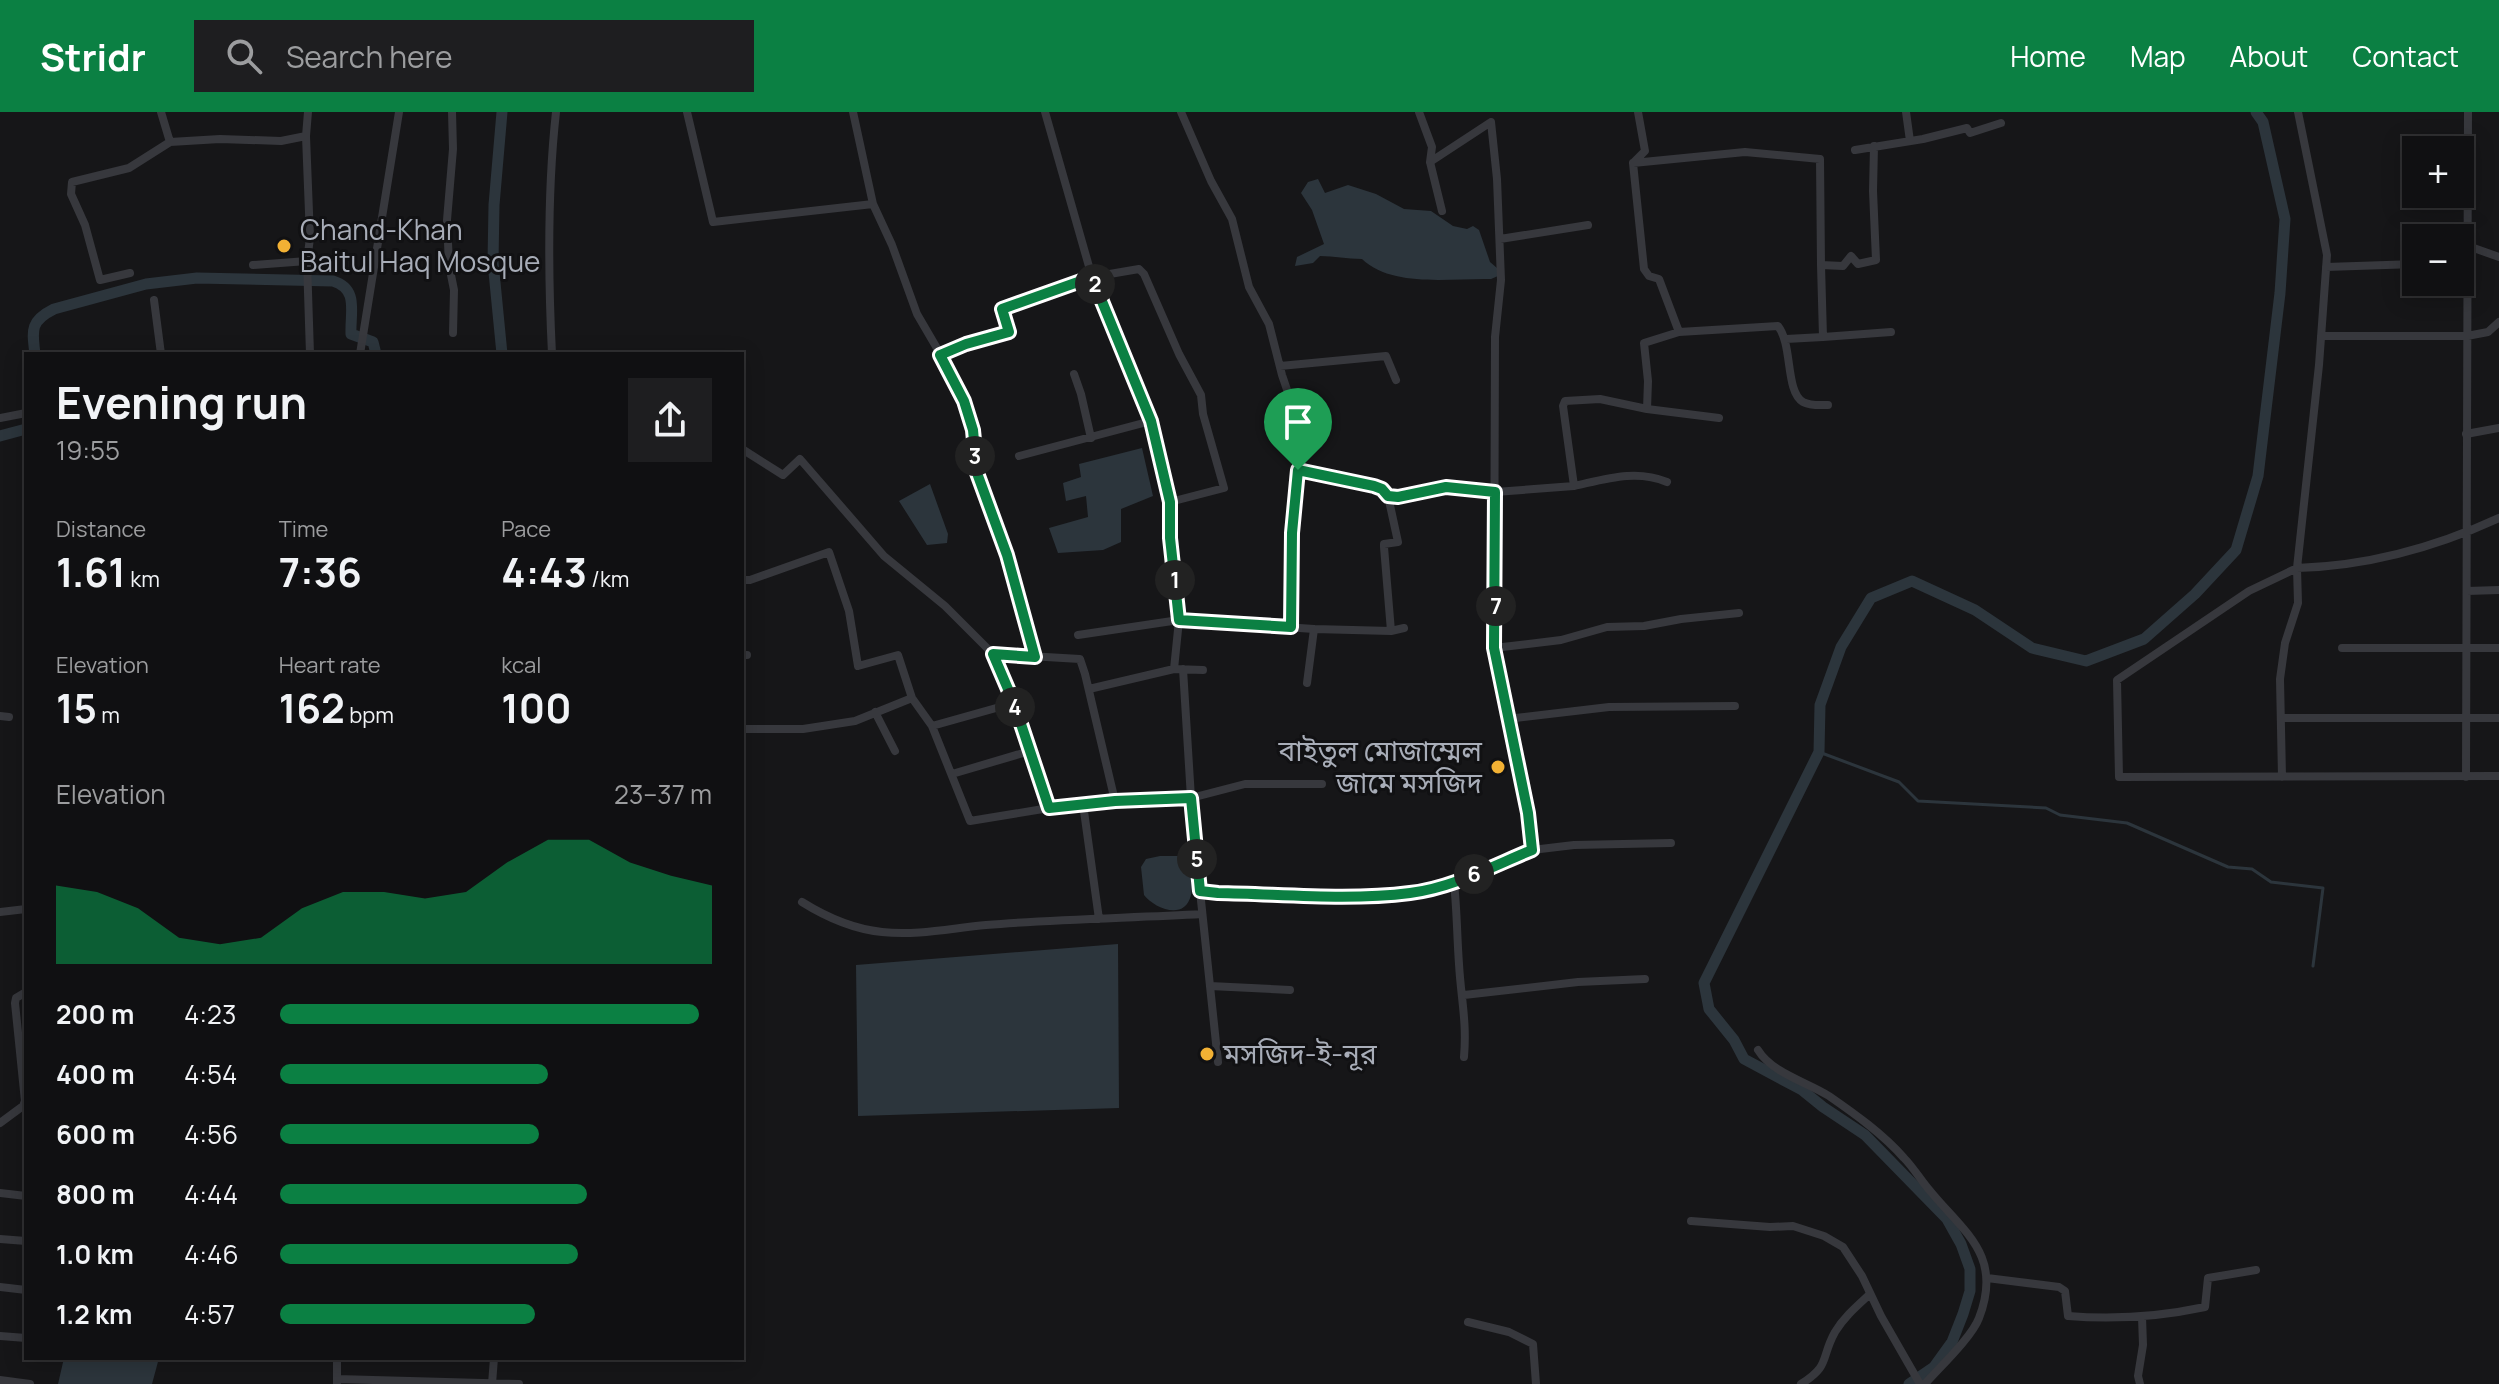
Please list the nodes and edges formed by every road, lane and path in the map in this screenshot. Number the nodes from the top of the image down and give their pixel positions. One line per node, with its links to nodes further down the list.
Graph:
1 (161, 112): 20 (street)
2 (308, 112): 18 (street)
3 (399, 112): 51 (street)
4 (452, 112): 44 (street)
5 (556, 112): 52 (street)
6 (687, 112): 25 (street)
7 (853, 112): 25 (street)
8 (1045, 112): 38 (street)
9 (1181, 112): 54 (street)
10 (1419, 112): 23 (street)
11 (1488, 112): 16 (street)
12 (1638, 112): 24 (street)
13 (1906, 112): 19 (street)
14 (2298, 112): 36 (street)
15 (2468, 112): 27 (street)
16 (1491, 122): 23 (street); 29 (street)
17 (2001, 123): 19 (street)
18 (306, 136): 20 (street); 32 (street)
19 (1910, 141): 21 (street)
20 (170, 142): 37 (street)
21 (1874, 146): 22 (street); 35 (street)
22 (1855, 150)
23 (1430, 162): 26 (street)
24 (1633, 163): 35 (street); 42 (street)
25 (873, 204): 53 (street)
26 (1442, 211)
27 (2468, 224)
28 (1588, 225): 29 (street)
29 (1500, 239): 71 (street)
30 (2474, 248): 31 (street)
31 (2499, 257)
32 (307, 264): 34 (street); 50 (street)
33 (2402, 264): 36 (street)
34 (253, 265)
35 (1821, 265): 47 (street)
36 (2326, 267): 45 (street)
37 (130, 273)
38 (1092, 277): 53 (street); 62 (street); 73 (street)
39 (2465, 296): 46 (street)
40 (154, 300): 49 (street)
41 (2499, 322): 46 (street)
42 (1679, 332): 48 (street); 58 (street)
43 (1891, 332): 47 (street)
44 (453, 333)
45 (2321, 336): 46 (street); 76 (street)
46 (2467, 336): 64 (street)
47 (1823, 337): 48 (street)
48 (1786, 339): 57 (street)
49 (161, 352)
50 (310, 352)
51 (360, 352)
52 (552, 352)
53 (940, 355): 92 (street)
54 (1280, 366): 56 (street); 68 (street)
55 (1074, 374): 65 (street)
56 (1396, 380)
57 (1828, 405)
58 (1647, 409): 61 (street); 70 (street)
59 (24, 413): 60 (street)
60 (1, 418)
61 (1719, 418)
62 (1151, 421): 65 (street); 73 (street)
63 (2499, 428): 64 (street)
64 (2466, 434): 75 (street)
65 (1091, 438): 67 (street)
66 (744, 450): 91 (street)
67 (1019, 456)
68 (1298, 470): 72 (street); 82 (street)
69 (1667, 482): 70 (street)
70 (1574, 486): 71 (street)
71 (1495, 492): 72 (street); 87 (street)
72 (1388, 496): 85 (street)
73 (1170, 502): 81 (street)
74 (2499, 518): 75 (street)
75 (2468, 532): 76 (street); 79 (street)
76 (2297, 568): 101 (street); 111 (street)
77 (744, 580): 97 (street)
78 (2499, 590): 79 (street)
79 (2467, 591): 89 (street)
80 (1739, 613): 87 (street)
81 (1179, 620): 82 (street); 86 (street); 93 (street)
82 (1291, 627): 84 (street)
83 (1404, 628): 85 (street)
84 (1314, 629): 85 (street); 95 (street)
85 (1391, 631)
86 (1078, 635)
87 (1494, 648): 104 (street)
88 (2342, 648): 89 (street)
89 (2467, 648): 90 (street); 102 (street)
90 (2499, 648)
91 (993, 654): 92 (street); 98 (street)
92 (1035, 657): 96 (street)
93 (1178, 669): 94 (street); 96 (street); 114 (street)
94 (1203, 670)
95 (1307, 683)
96 (1089, 689): 115 (street)
97 (912, 698): 100 (street); 105 (street)
98 (1014, 703): 105 (street); 108 (street)
99 (1735, 706): 104 (street)
100 (875, 712): 106 (street); 107 (street)
101 (2283, 718): 102 (street); 111 (street)
102 (2466, 718): 103 (street); 112 (street)
103 (2499, 718)
104 (1507, 719): 119 (street)
105 (932, 726): 109 (street)
106 (744, 729)
107 (895, 751)
108 (1030, 751): 109 (street); 117 (street)
109 (952, 774): 117 (street)
110 (2499, 776): 112 (street)
111 (2282, 777): 112 (street)
112 (2466, 777)
113 (1322, 784): 114 (street)
114 (1191, 798): 115 (street); 121 (street)
115 (1115, 801): 116 (street)
116 (1083, 804): 117 (street); 126 (street)
117 (1049, 808)
118 (1671, 843): 119 (street)
119 (1532, 850): 120 (street)
120 (1454, 883): 121 (street); 131 (street)
121 (1200, 891): 125 (street)
122 (802, 902): 126 (street)
123 (24, 909): 124 (street)
124 (0, 912)
125 (1202, 914): 126 (street); 128 (street)
126 (1099, 919)
127 (1645, 979): 131 (street)
128 (1210, 986): 129 (street); 134 (street)
129 (1290, 990)
130 (24, 993): 135 (street)
131 (1464, 995): 133 (street)
132 (1758, 1050): 144 (street)
133 (1464, 1057)
134 (1218, 1062)
135 (24, 1091)
136 (24, 1104): 137 (street)
137 (0, 1123)
138 (0, 1193): 139 (street)
139 (24, 1196)
140 (1691, 1221): 147 (street)
141 (0, 1239): 142 (street)
142 (24, 1241)
143 (2256, 1270): 148 (street)
144 (1987, 1278): 148 (street); 161 (street)
145 (0, 1287): 146 (street)
146 (24, 1290)
147 (1870, 1294): 160 (street); 161 (street)
148 (2142, 1317): 162 (street)
149 (1468, 1322): 159 (street)
150 (0, 1336): 151 (street)
151 (24, 1338)
152 (337, 1360): 155 (street)
153 (494, 1360): 156 (street)
154 (0, 1380): 157 (street)
155 (337, 1381): 156 (street)
156 (492, 1383): 158 (street)
157 (30, 1384)
158 (519, 1384)
159 (1536, 1384)
160 (1801, 1384)
161 (1922, 1384)
162 (2140, 1384)

